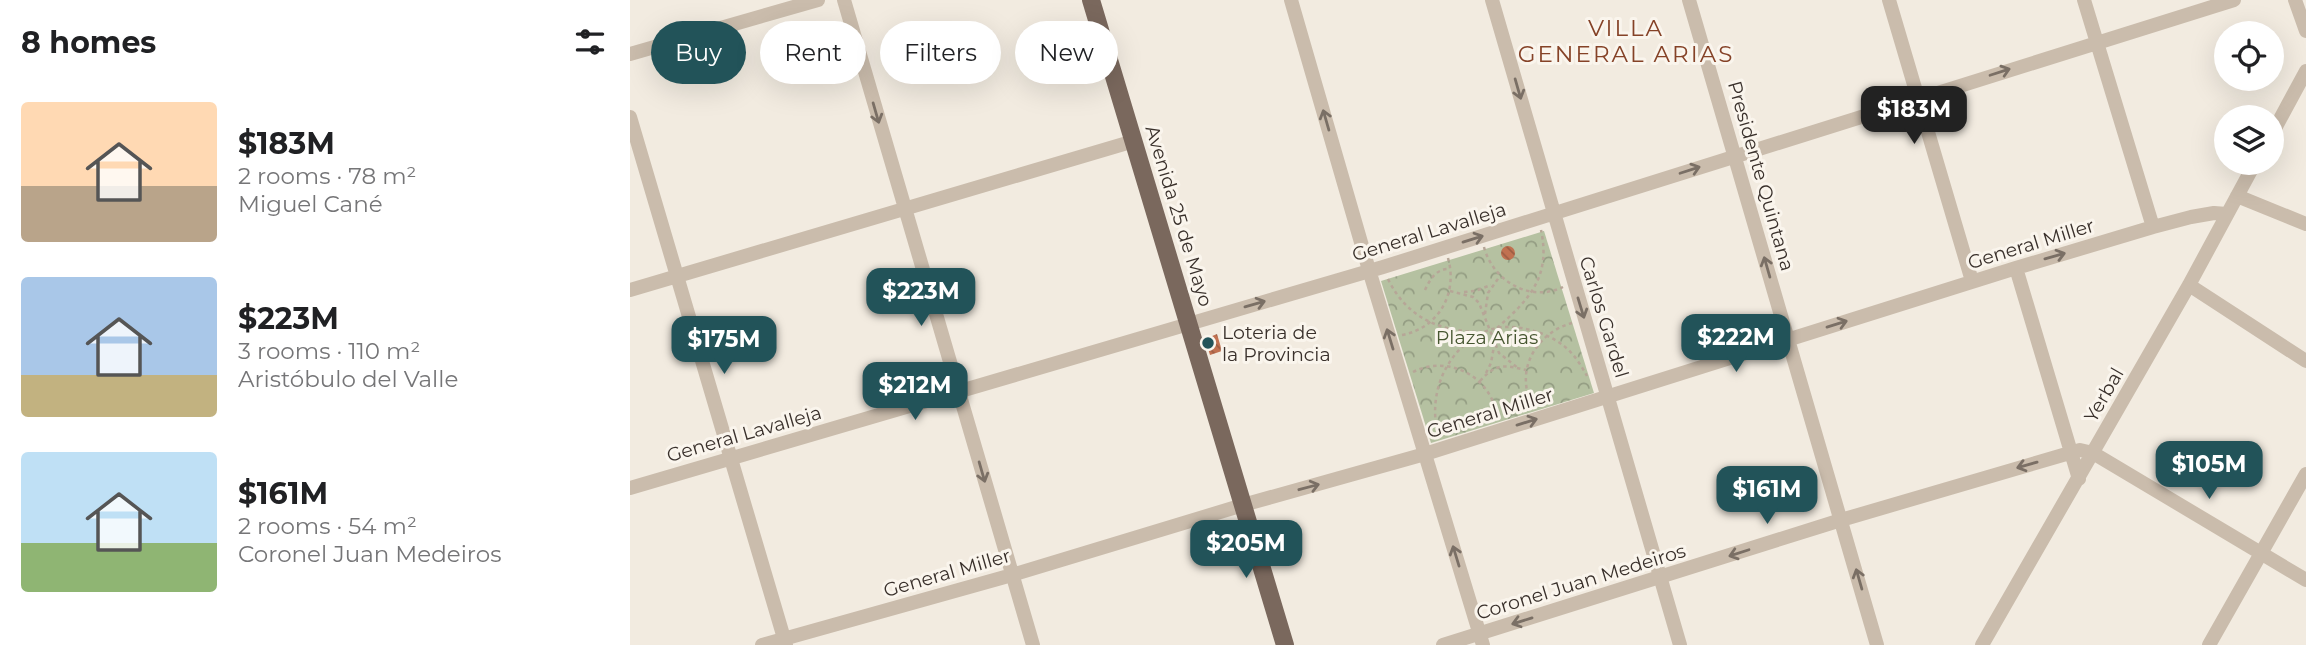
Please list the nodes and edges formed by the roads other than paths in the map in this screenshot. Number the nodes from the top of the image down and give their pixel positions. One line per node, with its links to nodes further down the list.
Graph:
1 (818, 0): 13 (street)
2 (844, 0): 22 (street, one-way to 22)
3 (1091, 0): 18 (main road, Avenida 25 de Mayo)
4 (1291, 0): 28 (street, one-way to 4)
5 (1492, 0): 24 (street, Carlos Gardel, one-way to 24)
6 (1689, 0): 19 (street, Presidente Quintana)
7 (1889, 0): 15 (street)
8 (2084, 0): 12 (street)
9 (2234, 0): 12 (street, General Lavalleja)
10 (2295, 0): 11 (street)
11 (2306, 31)
12 (2096, 42): 15 (street, General Lavalleja, one-way to 12); 26 (street)
13 (630, 54)
14 (2306, 71): 16 (street)
15 (1918, 99): 19 (street, General Lavalleja); 30 (street)
16 (2284, 112)
17 (630, 117): 29 (street)
18 (1134, 141): 22 (street); 33 (main road, Avenida 25 de Mayo)
19 (1735, 156): 24 (street, General Lavalleja, one-way to 19); 34 (street, Presidente Quintana, one-way to 19)
20 (2248, 175): 21 (street, Yerbal)
21 (2237, 196): 23 (street, Yerbal); 25 (street)
22 (904, 209): 29 (street); 36 (street)
23 (2227, 214): 26 (street, General Miller); 31 (street, Yerbal)
24 (1553, 215): 28 (street, General Lavalleja, one-way to 24); 37 (street, Carlos Gardel, one-way to 37)
25 (2306, 224)
26 (2153, 227): 27 (street, General Miller, one-way to 26)
27 (2016, 268): 30 (street, General Miller); 38 (street)
28 (1376, 269): 33 (street, General Lavalleja, one-way to 28); 40 (street, one-way to 28)
29 (676, 277): 32 (street); 41 (street)
30 (1972, 281): 34 (street, General Miller, one-way to 30)
31 (2189, 285): 35 (street); 39 (street, Yerbal)
32 (630, 290)
33 (1190, 323): 36 (street, General Lavalleja); 45 (main road, Avenida 25 de Mayo)
34 (1788, 339): 37 (street, General Miller); 46 (street, Presidente Quintana)
35 (2306, 361)
36 (958, 390): 41 (street, General Lavalleja); 48 (street, one-way to 48)
37 (1602, 398): 40 (street, General Miller, one-way to 37); 49 (street, Carlos Gardel)
38 (2071, 452): 39 (street, Coronel Juan Medeiros); 43 (street); 46 (street, Coronel Juan Medeiros, one-way to 46)
39 (2093, 453): 43 (street, Yerbal); 47 (street)
40 (1425, 454): 45 (street, General Miller, one-way to 40); 51 (street, one-way to 40)
41 (730, 458): 44 (street, General Lavalleja); 52 (street)
42 (2306, 474): 47 (street)
43 (2079, 479): 59 (street, Yerbal)
44 (630, 488)
45 (1243, 505): 48 (street, General Miller); 55 (main road, Avenida 25 de Mayo)
46 (1842, 520): 49 (street, Coronel Juan Medeiros, one-way to 49); 58 (street, Presidente Quintana, one-way to 46)
47 (2262, 553): 50 (street); 60 (street)
48 (1012, 575): 52 (street, General Miller); 54 (street)
49 (1662, 578): 51 (street, Coronel Juan Medeiros, one-way to 51); 57 (street, Carlos Gardel)
50 (2306, 580)
51 (1481, 640): 56 (street, Coronel Juan Medeiros)
52 (785, 642): 53 (street, General Miller)
53 (762, 645)
54 (1033, 645)
55 (1285, 645)
56 (1443, 645)
57 (1680, 645)
58 (1877, 645)
59 (1982, 645)
60 (2209, 645)

